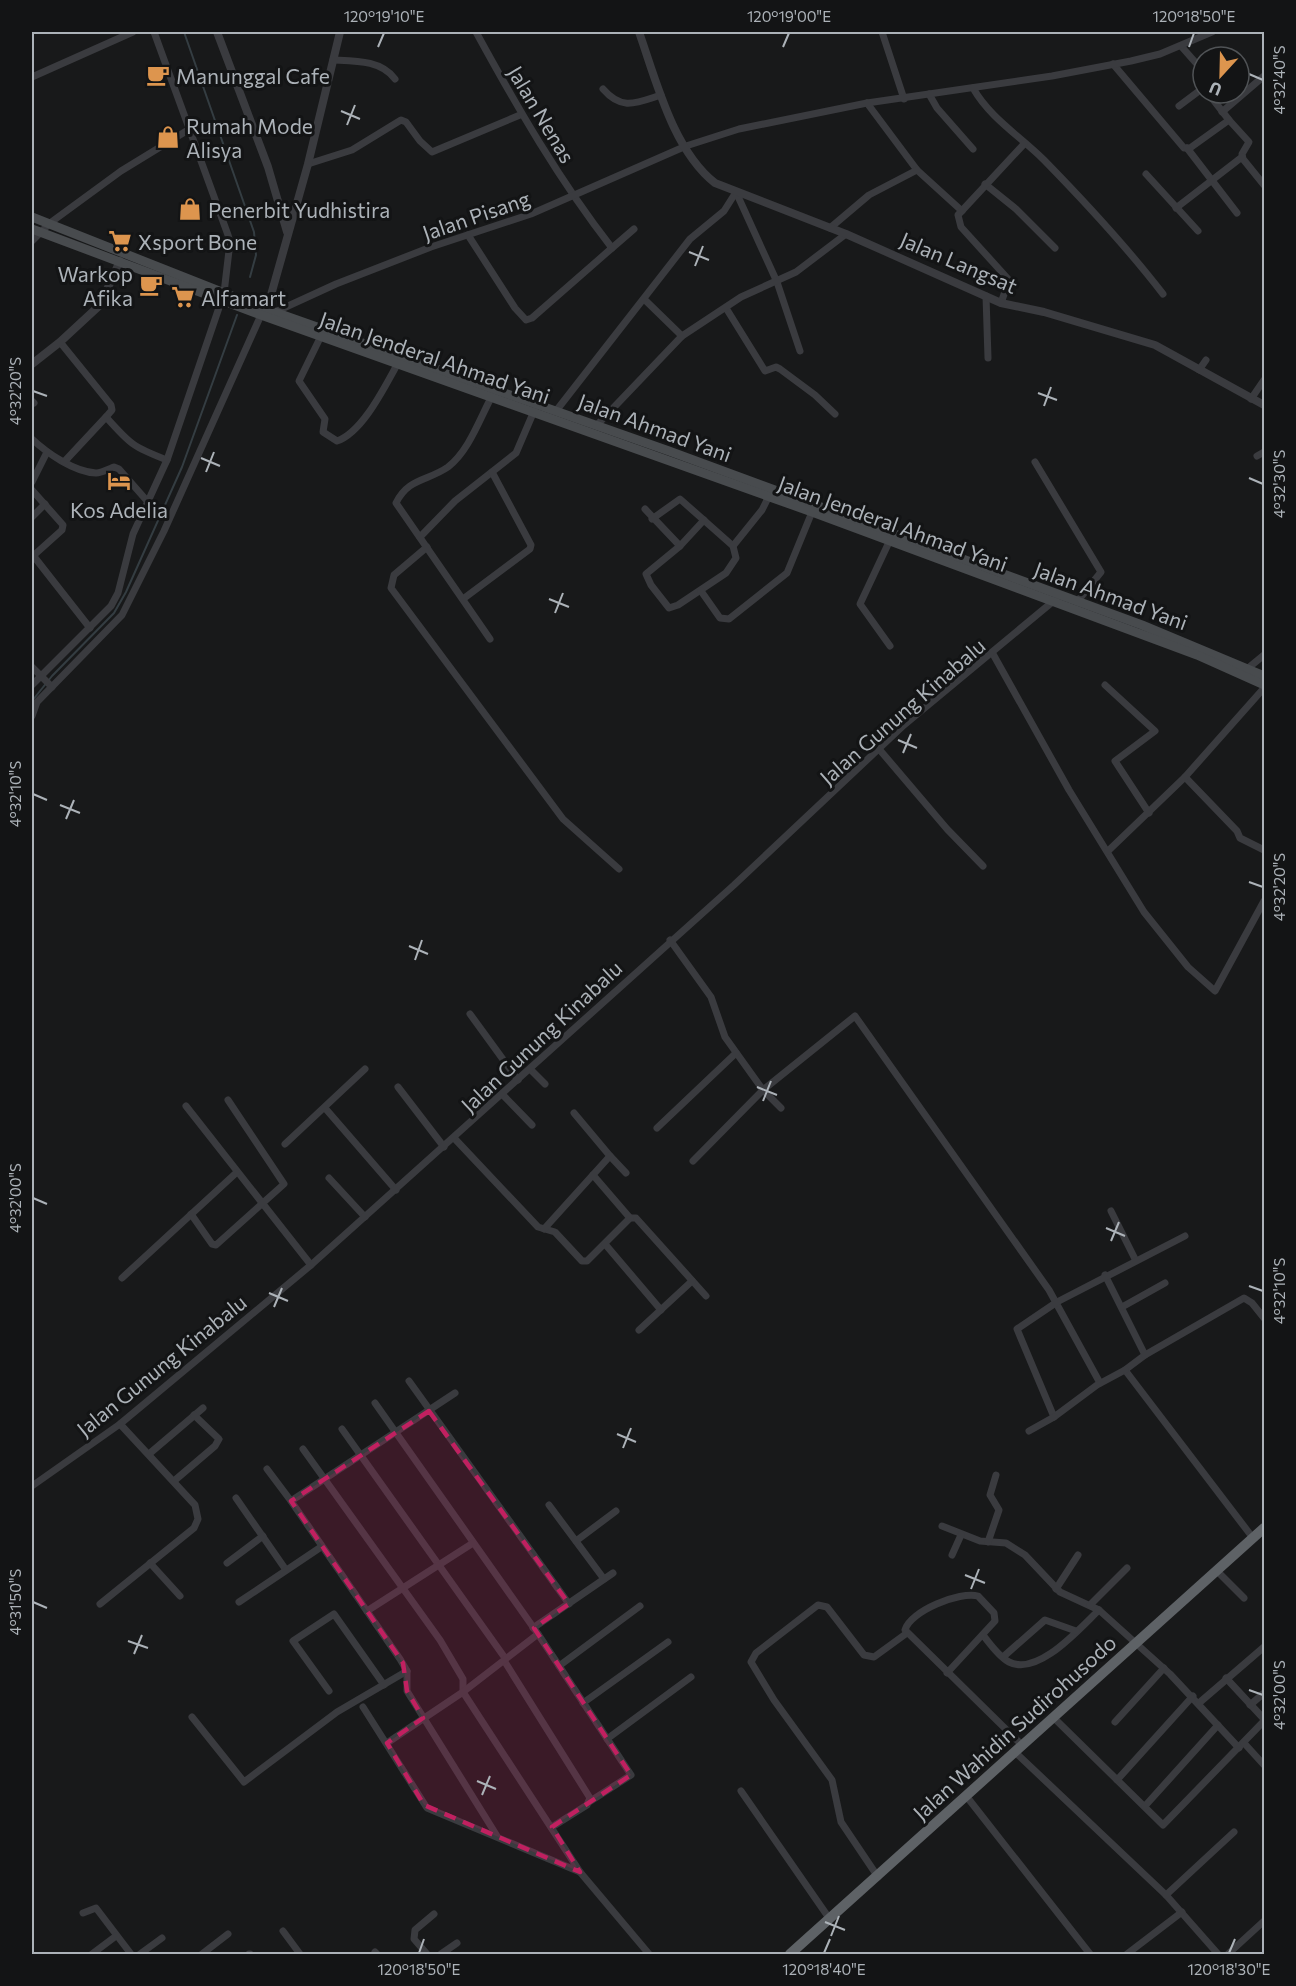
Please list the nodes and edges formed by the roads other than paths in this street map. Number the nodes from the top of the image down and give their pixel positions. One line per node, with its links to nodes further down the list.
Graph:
1 (134, 32): 14 (street)
2 (153, 32): 28 (street)
3 (217, 32): 52 (street)
4 (340, 32): 11 (street)
5 (476, 32): 26 (street, Jalan Nenas)
6 (639, 32): 19 (street, Jalan Langsat)
7 (882, 32): 21 (street)
8 (1212, 32): 9 (street, Jalan Pisang)
9 (1181, 46): 10 (street); 12 (street, Jalan Pisang)
10 (1191, 58)
11 (333, 60): 15 (street); 34 (street)
12 (1113, 64): 16 (street, Jalan Pisang); 31 (street)
13 (1264, 76): 25 (street)
14 (32, 77)
15 (395, 79)
16 (973, 88): 18 (street, Jalan Pisang); 29 (street)
17 (603, 89): 19 (street)
18 (929, 94): 21 (street, Jalan Pisang); 32 (street)
19 (661, 95): 30 (street, Jalan Langsat)
20 (1191, 96): 24 (street)
21 (904, 99): 22 (street, Jalan Pisang)
22 (867, 103): 30 (street, Jalan Pisang); 35 (street)
23 (1217, 105): 25 (street)
24 (1179, 106)
25 (1222, 112): 27 (street)
26 (520, 115): 34 (street); 41 (street, Jalan Nenas)
27 (1230, 120): 31 (street); 33 (street)
28 (188, 130): 46 (street); 62 (street)
29 (1024, 144): 38 (street); 60 (street)
30 (686, 146): 40 (street, Jalan Langsat); 41 (street, Jalan Pisang)
31 (1187, 148): 37 (street)
32 (973, 149)
33 (1242, 157): 37 (street); 39 (street)
34 (308, 164): 52 (street)
35 (917, 170): 43 (street); 47 (street)
36 (1146, 174): 42 (street)
37 (1211, 180): 42 (street); 44 (street)
38 (985, 184): 43 (street); 57 (street)
39 (1264, 185)
40 (736, 192): 47 (street, Jalan Langsat); 59 (street); 63 (street)
41 (573, 198): 54 (street, Jalan Pisang); 56 (street, Jalan Nenas)
42 (1176, 208): 50 (street)
43 (962, 211): 64 (street)
44 (1237, 213)
45 (32, 217): 46 (main road, Jalan Ahmad Yani)
46 (50, 223): 51 (street); 62 (main road, Jalan Ahmad Yani)
47 (830, 228): 53 (street, Jalan Langsat)
48 (32, 229): 51 (main road)
49 (634, 229): 56 (street)
50 (1198, 231)
51 (42, 232): 55 (street); 58 (main road)
52 (287, 233): 66 (street)
53 (846, 234): 59 (street); 61 (street, Jalan Langsat)
54 (468, 235): 56 (street); 66 (street, Jalan Pisang)
55 (32, 241)
56 (612, 248)
57 (1055, 248)
58 (120, 261): 62 (main road); 69 (street)
59 (777, 282): 65 (street); 70 (street)
60 (1163, 294)
61 (986, 296): 64 (street, Jalan Langsat); 71 (street)
62 (227, 298): 66 (main road, Jalan Ahmad Yani); 88 (street)
63 (645, 299): 68 (street); 81 (street)
64 (1001, 303): 75 (street, Jalan Langsat)
65 (726, 308): 68 (street); 82 (street)
66 (267, 312): 67 (main road, Jalan Jenderal Ahmad Yani); 81 (main road, Jalan Ahmad Yani); 124 (street)
67 (321, 336): 73 (main road, Jalan Jenderal Ahmad Yani); 73 (street)
68 (682, 336): 84 (street)
69 (60, 342): 74 (street); 83 (street)
70 (800, 351)
71 (988, 358)
72 (1206, 360): 75 (street)
73 (398, 363): 77 (main road, Jalan Jenderal Ahmad Yani)
74 (32, 364)
75 (1199, 370): 78 (street, Jalan Langsat)
76 (1264, 380): 78 (street)
77 (492, 396): 80 (main road, Jalan Jenderal Ahmad Yani); 103 (street)
78 (1251, 399): 79 (street, Jalan Langsat)
79 (1264, 405)
80 (534, 411): 87 (main road, Jalan Jenderal Ahmad Yani); 91 (street)
81 (556, 411): 84 (main road, Jalan Ahmad Yani)
82 (835, 414)
83 (106, 417): 88 (street); 89 (street)
84 (597, 425): 87 (main road, Jalan Ahmad Yani)
85 (32, 439): 86 (street)
86 (47, 452): 89 (street); 92 (street)
87 (668, 454): 94 (main road, Jalan Ahmad Yani); 95 (main road, Jalan Jenderal Ahmad Yani)
88 (166, 460): 96 (street)
89 (64, 462): 96 (street)
90 (1035, 462): 112 (street)
91 (492, 472): 103 (street); 111 (street)
92 (32, 482)
93 (32, 490): 97 (street)
94 (780, 495): 95 (main road, Jalan Jenderal Ahmad Yani); 99 (main road, Jalan Jenderal Ahmad Yani); 110 (main road, Jalan Ahmad Yani)
95 (769, 496): 106 (street)
96 (147, 502): 113 (street)
97 (45, 504): 100 (street); 108 (street)
98 (645, 509): 101 (street)
99 (812, 512): 104 (main road, Jalan Jenderal Ahmad Yani); 109 (street)
100 (32, 517)
101 (652, 519): 102 (street); 105 (street)
102 (704, 520): 105 (street); 106 (street)
103 (420, 537): 107 (street)
104 (890, 540): 110 (main road, Jalan Jenderal Ahmad Yani); 115 (street)
105 (680, 546): 109 (street)
106 (733, 546): 109 (street)
107 (427, 547): 111 (street); 133 (street)
108 (32, 555): 113 (street)
109 (701, 591)
110 (1057, 598): 112 (main road, Jalan Ahmad Yani); 116 (street, Jalan Gunung Kinabalu); 125 (main road, Jalan Jenderal Ahmad Yani)
111 (463, 599): 114 (street)
112 (1077, 602): 119 (main road, Jalan Ahmad Yani)
113 (90, 628): 121 (street)
114 (490, 639)
115 (890, 646)
116 (993, 654): 127 (street, Jalan Gunung Kinabalu); 131 (street)
117 (1264, 655): 119 (street)
118 (32, 667): 121 (street)
119 (1247, 669): 120 (main road, Jalan Ahmad Yani)
120 (1264, 676)
121 (41, 677): 122 (street); 124 (street)
122 (32, 685)
123 (1105, 685): 129 (street)
124 (51, 686): 126 (street)
125 (1264, 687): 128 (street)
126 (32, 717)
127 (879, 749): 132 (street); 135 (street, Jalan Gunung Kinabalu)
128 (1185, 777): 129 (street); 130 (street)
129 (1149, 813): 131 (street)
130 (1264, 850)
131 (1108, 851): 134 (street)
132 (983, 866)
133 (619, 869)
134 (1264, 901)
135 (670, 940): 137 (street); 138 (street, Jalan Gunung Kinabalu)
136 (470, 1014): 140 (street)
137 (736, 1053): 143 (street); 151 (street)
138 (530, 1069): 140 (street, Jalan Gunung Kinabalu); 141 (street)
139 (365, 1070): 147 (street)
140 (518, 1080): 144 (street, Jalan Gunung Kinabalu)
141 (545, 1084)
142 (398, 1087): 154 (street)
143 (763, 1090): 148 (street); 156 (street); 177 (street)
144 (502, 1094): 150 (street); 152 (street, Jalan Gunung Kinabalu)
145 (228, 1101): 162 (street)
146 (186, 1106): 157 (street)
147 (325, 1108): 153 (street); 161 (street)
148 (781, 1108)
149 (574, 1113): 155 (street)
150 (532, 1125)
151 (657, 1128)
152 (454, 1139): 154 (street, Jalan Gunung Kinabalu); 167 (street)
153 (285, 1144)
154 (444, 1147): 161 (street, Jalan Gunung Kinabalu)
155 (610, 1156): 158 (street); 159 (street)
156 (693, 1161)
157 (236, 1173): 162 (street); 164 (street)
158 (626, 1173)
159 (593, 1175): 166 (street); 167 (street)
160 (329, 1178): 165 (street)
161 (396, 1190): 165 (street, Jalan Gunung Kinabalu)
162 (261, 1204): 164 (street); 171 (street)
163 (1111, 1211): 170 (street)
164 (191, 1214): 173 (street)
165 (365, 1217): 171 (street, Jalan Gunung Kinabalu)
166 (630, 1218): 169 (street); 174 (street)
167 (544, 1229): 169 (street)
168 (1185, 1236): 170 (street)
169 (605, 1245): 179 (street)
170 (1135, 1259): 172 (street)
171 (311, 1265): 192 (street, Jalan Gunung Kinabalu)
172 (1105, 1275): 177 (street); 178 (street)
173 (122, 1278)
174 (692, 1281): 176 (street); 179 (street)
175 (1165, 1283): 178 (street)
176 (706, 1296)
177 (1057, 1302): 185 (street); 191 (street)
178 (1122, 1307): 182 (street)
179 (661, 1310): 181 (street)
180 (1264, 1318): 182 (street)
181 (639, 1330)
182 (1145, 1355): 183 (street)
183 (1125, 1370): 185 (street); 212 (street)
184 (409, 1381): 189 (street)
185 (1100, 1383): 191 (street)
186 (454, 1393): 189 (street)
187 (375, 1404): 195 (street)
188 (203, 1408): 190 (street)
189 (429, 1411): 195 (street); 233 (street)
190 (195, 1415): 197 (street); 202 (street)
191 (1054, 1417): 194 (street)
192 (120, 1424): 197 (street); 203 (street, Jalan Gunung Kinabalu)
193 (342, 1429): 198 (street)
194 (1029, 1431)
195 (395, 1434): 198 (street); 215 (street)
196 (303, 1449): 201 (street)
197 (149, 1454): 202 (street)
198 (360, 1455): 201 (street); 221 (street)
199 (267, 1469): 205 (street)
200 (996, 1475): 214 (street)
201 (325, 1477): 205 (street); 227 (street)
202 (174, 1480): 219 (street)
203 (32, 1486)
204 (236, 1498): 211 (street)
205 (291, 1501): 216 (street)
206 (549, 1505): 213 (street)
207 (616, 1511): 213 (street)
208 (942, 1526): 210 (street)
209 (1264, 1528): 212 (highway, Jalan Wahidin Sudirohusodo)
210 (960, 1534): 214 (street); 217 (street)
211 (263, 1536): 220 (street); 223 (street)
212 (1253, 1538): 224 (highway, Jalan Wahidin Sudirohusodo)
213 (576, 1541): 226 (street)
214 (988, 1542): 228 (street)
215 (473, 1543): 221 (street); 238 (street)
216 (321, 1547): 223 (street); 237 (street)
217 (952, 1555)
218 (1078, 1555): 228 (street)
219 (150, 1563): 229 (street); 232 (street)
220 (227, 1563)
221 (438, 1565): 227 (street); 246 (street)
222 (1127, 1568): 234 (street)
223 (286, 1569): 231 (street)
224 (1216, 1571): 230 (street); 243 (highway, Jalan Wahidin Sudirohusodo)
225 (613, 1572): 226 (street)
226 (604, 1579): 233 (street)
227 (404, 1588): 237 (street); 255 (street)
228 (1056, 1589): 234 (street)
229 (180, 1596)
230 (1244, 1598)
231 (239, 1602)
232 (100, 1604)
233 (569, 1604): 238 (street)
234 (1090, 1605): 236 (street)
235 (640, 1606): 247 (street)
236 (1099, 1610): 239 (street); 243 (street)
237 (367, 1611): 249 (street)
238 (536, 1631): 246 (street); 247 (street)
239 (1076, 1632): 245 (street); 245 (street)
240 (907, 1633): 241 (street); 250 (street); 282 (street)
241 (983, 1635): 245 (street); 250 (street)
242 (668, 1642): 258 (street)
243 (1136, 1642): 248 (street); 264 (highway, Jalan Wahidin Sudirohusodo)
244 (1264, 1647): 252 (street)
245 (1003, 1657)
246 (505, 1660): 255 (street); 276 (street)
247 (559, 1666): 258 (street)
248 (1164, 1668): 257 (street); 266 (street)
249 (407, 1671): 253 (street); 263 (street)
250 (947, 1673): 271 (street)
251 (691, 1677): 268 (street)
252 (1226, 1678): 259 (street); 260 (street)
253 (384, 1684): 254 (street); 262 (street)
254 (329, 1691)
255 (463, 1692): 263 (street); 278 (street)
256 (1264, 1693): 260 (street)
257 (1193, 1696): 259 (street); 273 (street)
258 (583, 1703): 268 (street)
259 (1198, 1703): 267 (street)
260 (1250, 1705): 265 (street)
261 (363, 1707): 269 (street)
262 (192, 1717)
263 (423, 1718): 269 (street); 280 (street)
264 (1054, 1718): 271 (highway, Jalan Wahidin Sudirohusodo); 273 (street)
265 (1264, 1720): 270 (street)
266 (1115, 1722)
267 (1218, 1725): 270 (street); 277 (street)
268 (607, 1738): 276 (street)
269 (387, 1743): 280 (street)
270 (1242, 1745): 272 (street); 277 (street)
271 (1019, 1749): 275 (highway, Jalan Wahidin Sudirohusodo); 283 (street)
272 (1264, 1766)
273 (1117, 1780): 277 (street)
274 (741, 1791): 287 (street)
275 (967, 1797): 282 (highway, Jalan Wahidin Sudirohusodo); 305 (street)
276 (589, 1802): 278 (street)
277 (1145, 1806)
278 (552, 1827): 281 (street)
279 (1234, 1832): 283 (street)
280 (497, 1836): 281 (street)
281 (580, 1872): 303 (street)
282 (878, 1877): 287 (highway, Jalan Wahidin Sudirohusodo)
283 (1166, 1895): 285 (street)
284 (83, 1912): 291 (street)
285 (1182, 1912): 306 (street); 307 (street)
286 (434, 1914): 301 (street)
287 (829, 1918): 304 (highway, Jalan Wahidin Sudirohusodo)
288 (1264, 1921): 308 (street)
289 (283, 1931): 300 (street)
290 (228, 1934): 299 (street)
291 (116, 1936): 295 (street); 296 (street)
292 (162, 1938): 294 (street)
293 (457, 1943): 302 (street)
294 (149, 1948): 297 (street); 298 (street)
295 (92, 1954)
296 (131, 1954)
297 (140, 1954)
298 (155, 1954)
299 (205, 1954)
300 (300, 1954)
301 (428, 1954)
302 (441, 1954)
303 (649, 1954)
304 (790, 1954)
305 (1090, 1954)
306 (1127, 1954)
307 (1218, 1954)
308 (1228, 1954)

